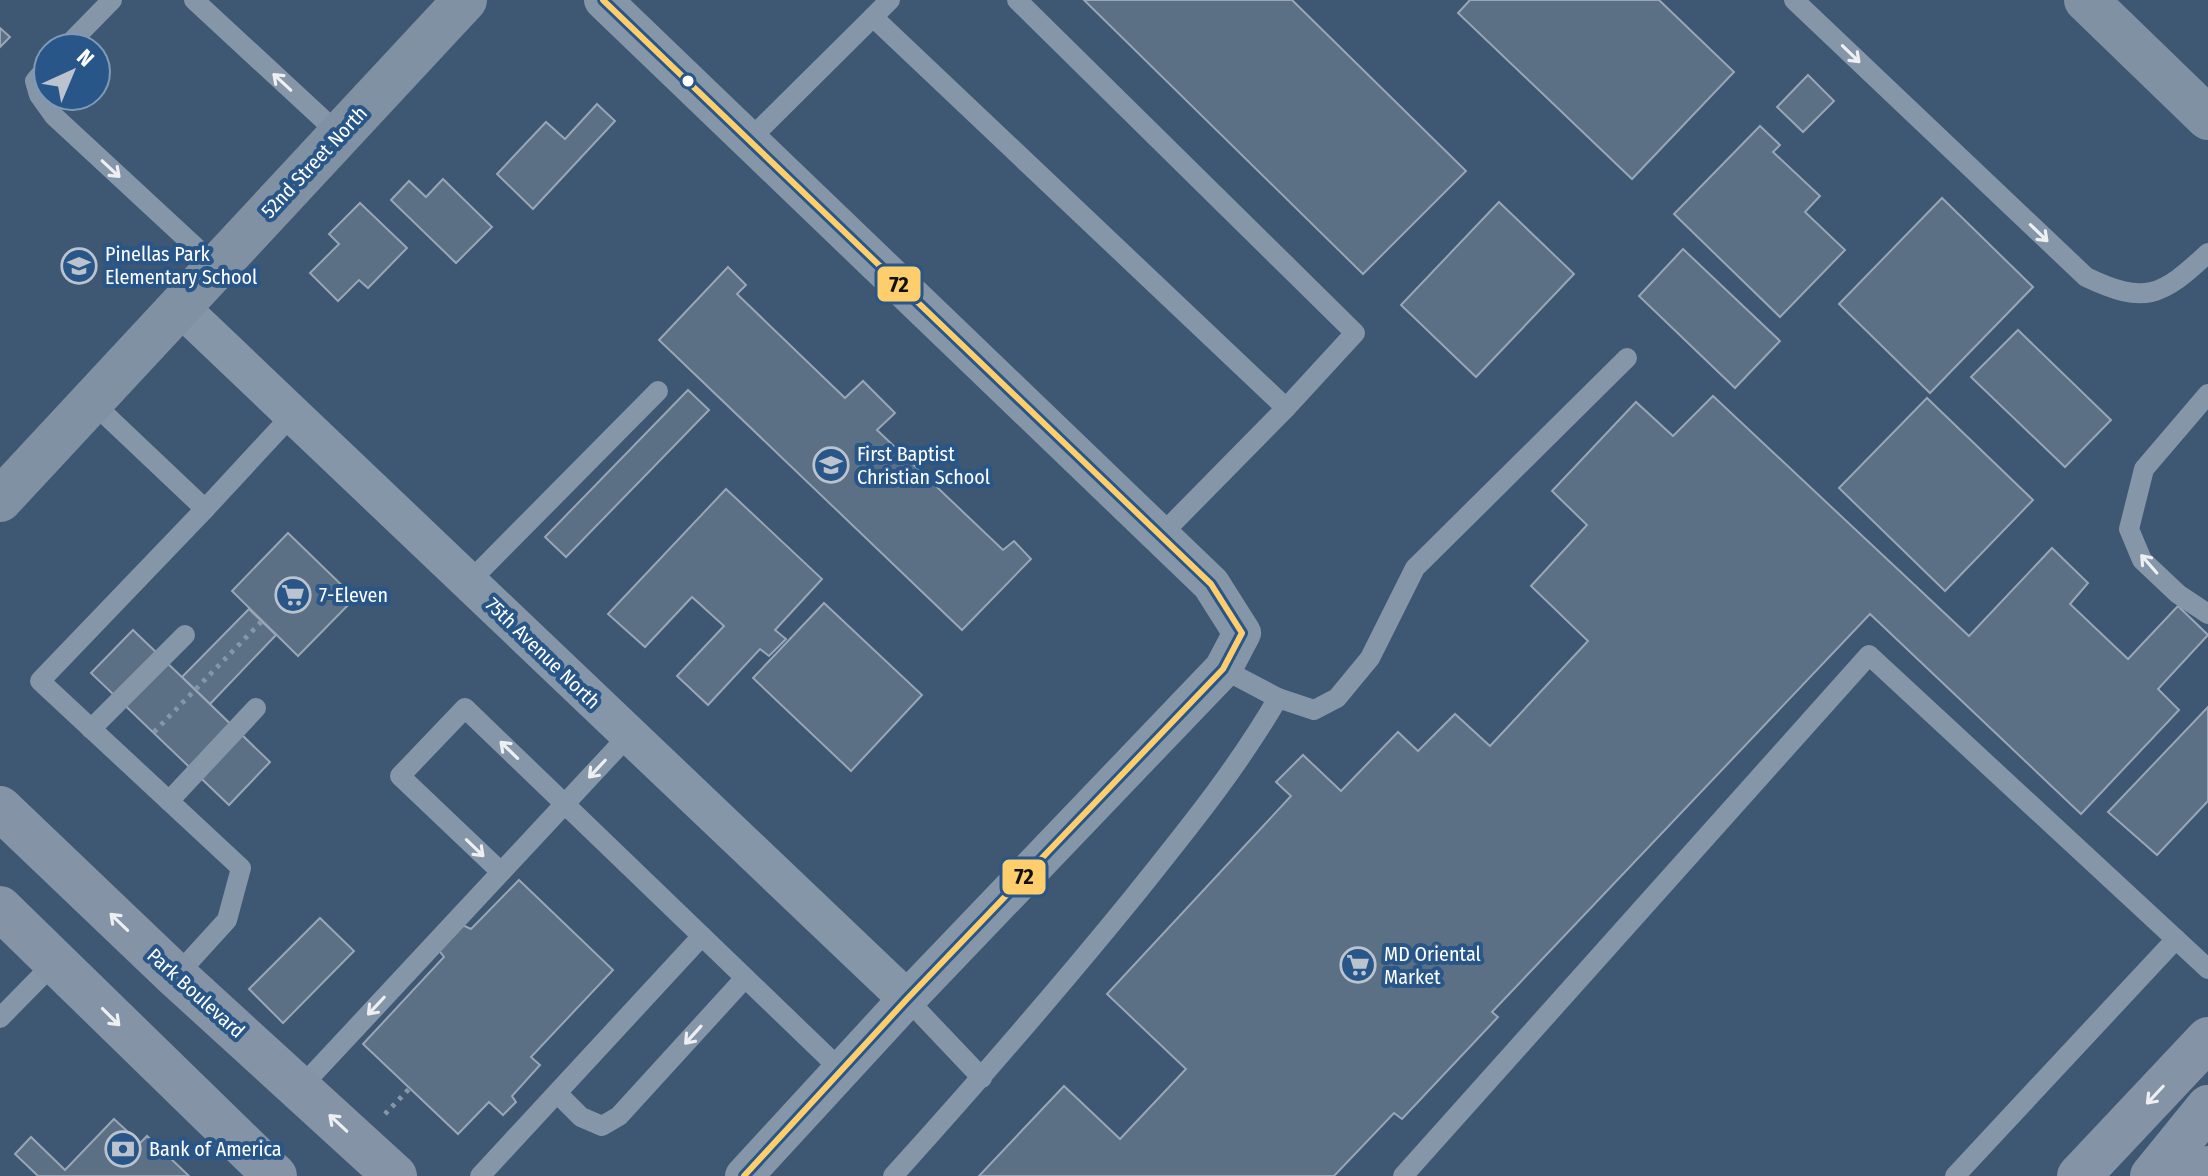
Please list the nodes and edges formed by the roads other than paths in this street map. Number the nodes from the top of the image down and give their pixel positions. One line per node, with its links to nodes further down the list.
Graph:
1 (112, 0): 10 (lane)
2 (194, 0): 13 (lane, one-way to 2)
3 (465, 0): 13 (street, 52nd Street North)
4 (603, 0): 14 (street)
5 (890, 0): 9 (lane)
6 (1017, 0): 22 (lane)
7 (1794, 0): 15 (lane, one-way to 15)
8 (2103, 7): 12 (street)
9 (873, 17): 14 (lane); 22 (lane)
10 (81, 32)
11 (51, 112): 16 (lane, one-way to 16)
12 (2208, 118)
13 (340, 135): 16 (street, 52nd Street North)
14 (749, 140): 26 (street)
15 (2208, 253)
16 (217, 267): 17 (street, 52nd Street North)
17 (180, 307): 21 (street, 52nd Street North); 23 (street, 75th Avenue North)
18 (1627, 358): 31 (lane)
19 (658, 391): 27 (lane)
20 (2208, 394): 28 (lane, one-way to 20)
21 (92, 402): 24 (street, 52nd Street North); 25 (lane)
22 (1286, 408): 26 (lane)
23 (293, 414): 25 (lane); 27 (street, 75th Avenue North)
24 (4, 489)
25 (205, 509): 33 (lane)
26 (1161, 535): 30 (street)
27 (469, 582): 34 (street, 75th Avenue North)
28 (2208, 614)
29 (185, 635): 33 (lane)
30 (1223, 669): 31 (lane); 46 (street)
31 (1278, 698): 50 (lane)
32 (256, 708): 35 (lane)
33 (91, 729): 35 (lane)
34 (629, 735): 36 (lane, one-way to 36); 46 (street, 75th Avenue North)
35 (169, 801): 44 (lane)
36 (565, 803): 38 (lane); 38 (lane, one-way to 38); 40 (lane)
37 (0, 808): 44 (main road, Park Boulevard, one-way to 37)
38 (501, 872): 51 (lane, one-way to 51)
39 (0, 908): 42 (main road)
40 (702, 936): 45 (lane); 52 (lane)
41 (2176, 939): 43 (lane); 60 (lane); 61 (lane)
42 (55, 962): 47 (lane); 55 (main road, one-way to 55)
43 (2206, 964)
44 (176, 976): 51 (main road, Park Boulevard)
45 (745, 978): 49 (lane); 52 (lane, one-way to 52)
46 (907, 999): 49 (street); 50 (lane)
47 (5, 1009)
48 (2208, 1039): 62 (main road, one-way to 62)
49 (841, 1070): 58 (street)
50 (982, 1078): 59 (lane)
51 (300, 1088): 56 (main road, Park Boulevard, one-way to 51)
52 (557, 1093): 57 (lane)
53 (2208, 1107): 63 (main road)
54 (2208, 1168): 64 (main road)
55 (275, 1176)
56 (395, 1176)
57 (480, 1176)
58 (744, 1176)
59 (893, 1176)
60 (1403, 1176)
61 (1955, 1176)
62 (2079, 1176)
63 (2152, 1176)
64 (2201, 1176)

